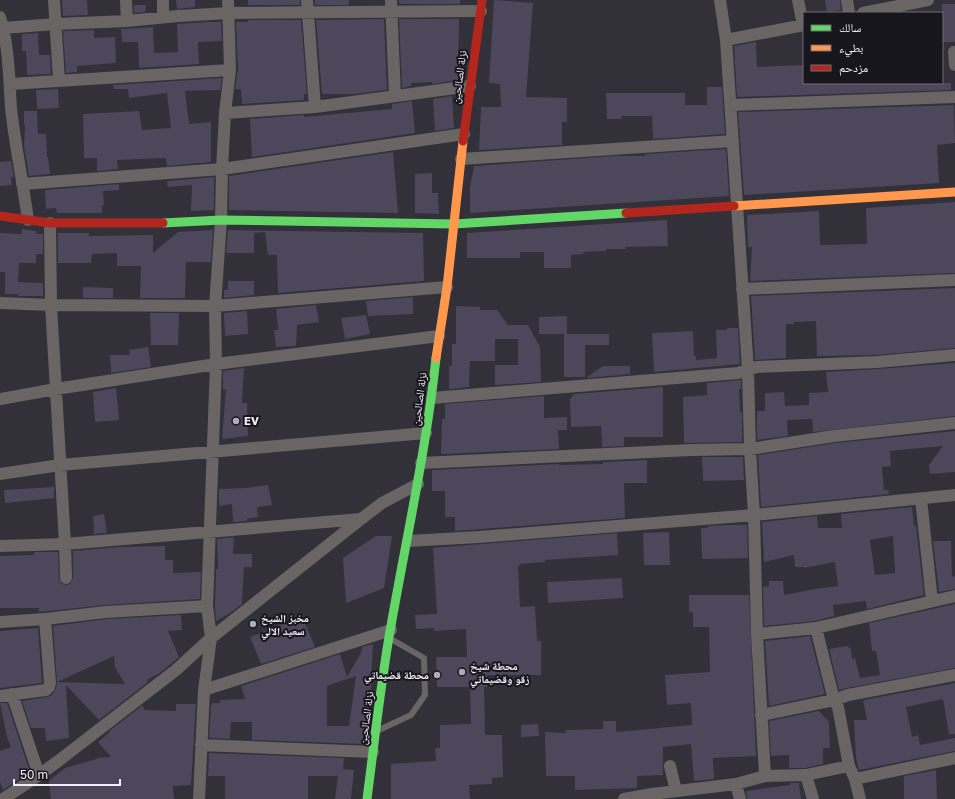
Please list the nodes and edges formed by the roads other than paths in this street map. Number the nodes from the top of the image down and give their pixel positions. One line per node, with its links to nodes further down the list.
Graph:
1 (54, 0): 20 (street)
2 (126, 0): 18 (street)
3 (163, 0): 17 (street)
4 (228, 0): 15 (street)
5 (307, 0): 16 (street)
6 (720, 0): 22 (street)
7 (798, 0): 21 (street)
8 (847, 0): 13 (street)
9 (928, 0): 10 (street)
10 (903, 2): 14 (street)
11 (392, 6): 12 (street); 16 (street); 29 (street)
12 (481, 6): 28 (street, نزلة الصالحين)
13 (849, 12)
14 (867, 12)
15 (228, 13): 16 (street); 17 (street); 25 (street)
16 (308, 13): 32 (street)
17 (163, 17): 18 (street)
18 (127, 21): 20 (street)
19 (2, 22): 20 (street); 27 (street)
20 (56, 24): 26 (street)
21 (803, 25): 22 (street)
22 (726, 40): 31 (street)
23 (954, 52): 24 (street)
24 (955, 65)
25 (230, 70): 26 (street); 33 (street)
26 (59, 80): 27 (street)
27 (7, 81): 38 (street)
28 (470, 86): 29 (street); 34 (street, نزلة الصالحين)
29 (395, 96): 32 (street)
30 (955, 97): 31 (street)
31 (730, 105): 35 (street)
32 (315, 107): 33 (street)
33 (225, 113): 37 (street)
34 (464, 134): 36 (street, نزلة الصالحين); 37 (street)
35 (733, 141): 36 (street); 40 (street)
36 (461, 160): 45 (street, نزلة الصالحين)
37 (222, 169): 38 (street); 43 (street)
38 (22, 184): 42 (street)
39 (955, 192): 40 (street)
40 (737, 206): 45 (street); 48 (street)
41 (0, 216): 42 (street)
42 (28, 220): 44 (street)
43 (221, 220): 44 (street); 45 (street); 51 (street)
44 (50, 223): 50 (street)
45 (454, 224): 47 (street, نزلة الصالحين)
46 (955, 280): 48 (street)
47 (447, 287): 51 (street); 52 (street, نزلة الصالحين)
48 (742, 290): 55 (street)
49 (0, 303): 50 (street)
50 (51, 305): 51 (street); 56 (street)
51 (216, 306): 54 (street)
52 (439, 336): 54 (street); 57 (street, نزلة الصالحين)
53 (955, 355): 55 (street)
54 (216, 364): 56 (street); 62 (street)
55 (748, 370): 57 (street); 61 (street)
56 (56, 388): 58 (street); 64 (street)
57 (432, 398): 60 (street, نزلة الصالحين)
58 (0, 399)
59 (955, 423): 61 (street)
60 (426, 433): 62 (street); 63 (street, نزلة الصالحين)
61 (750, 449): 63 (street); 69 (street)
62 (213, 451): 64 (street); 71 (street)
63 (421, 463): 66 (street, نزلة الصالحين)
64 (60, 465): 65 (street); 73 (street)
65 (0, 474)
66 (418, 484): 70 (street); 72 (street, نزلة الصالحين)
67 (955, 495): 68 (street)
68 (921, 499): 69 (street); 77 (street)
69 (754, 516): 72 (street); 83 (street)
70 (361, 519): 71 (street); 84 (street)
71 (210, 532): 73 (street); 78 (street)
72 (408, 541): 82 (street, نزلة الصالحين)
73 (65, 544): 74 (street); 75 (street)
74 (0, 546)
75 (66, 578)
76 (955, 596): 77 (street)
77 (932, 601): 81 (street)
78 (207, 606): 79 (street); 84 (street)
79 (45, 619): 80 (street); 87 (street)
80 (0, 622)
81 (816, 628): 83 (street); 88 (street)
82 (390, 634): 86 (street); 90 (street, نزلة الصالحين); 90 (lane)
83 (757, 634): 89 (street)
84 (211, 638): 86 (street); 96 (street)
85 (955, 674): 88 (street)
86 (204, 690): 91 (street)
87 (6, 695): 96 (street)
88 (834, 700): 89 (street); 95 (street)
89 (761, 714): 98 (street)
90 (376, 731): 92 (street, نزلة الصالحين)
91 (201, 744): 92 (street); 104 (street)
92 (373, 752): 105 (street, نزلة الصالحين)
93 (955, 758): 99 (street)
94 (670, 766): 101 (street)
95 (849, 766): 97 (street); 99 (street)
96 (39, 775): 103 (street)
97 (806, 775): 98 (street); 108 (street)
98 (765, 776): 100 (street)
99 (854, 779): 109 (street)
100 (736, 784): 101 (street); 107 (street)
101 (676, 791): 102 (street)
102 (652, 796): 106 (street)
103 (3, 799)
104 (199, 799)
105 (367, 799)
106 (624, 799)
107 (740, 799)
108 (813, 799)
109 (860, 799)

